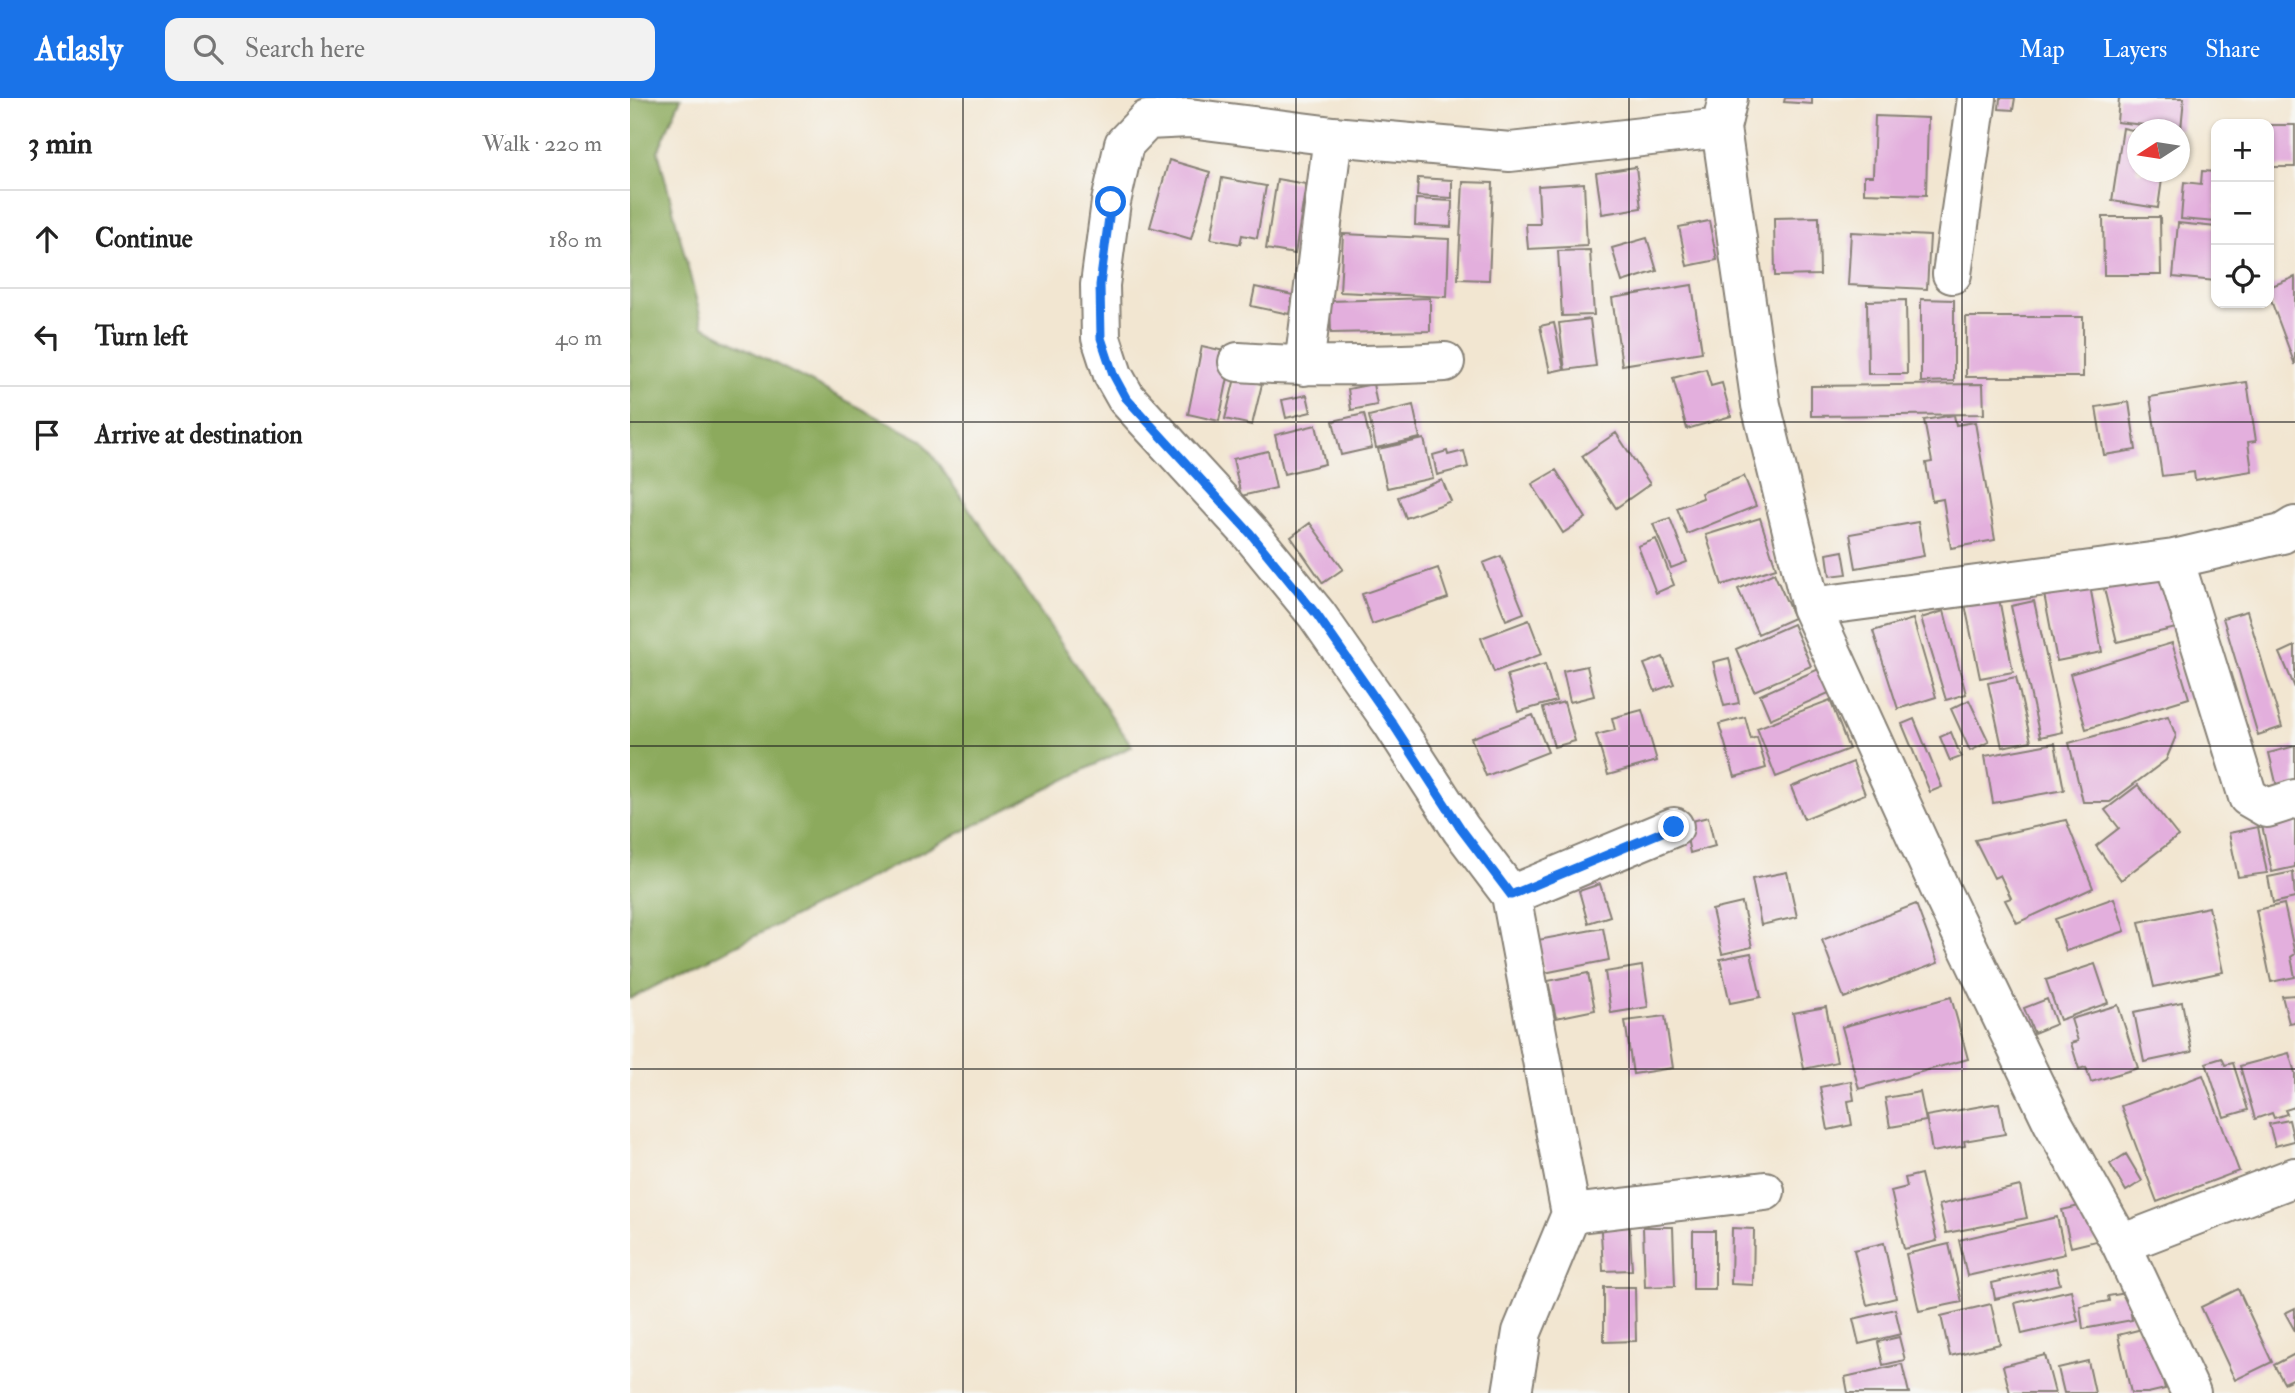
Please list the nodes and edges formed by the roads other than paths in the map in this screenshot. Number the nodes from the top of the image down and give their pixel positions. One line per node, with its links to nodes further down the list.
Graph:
1 (1977, 98): 4 (street)
2 (1725, 113): 3 (street); 10 (street)
3 (1333, 136): 7 (street); 13 (street)
4 (1952, 274)
5 (1238, 362): 7 (street)
6 (1445, 362): 7 (street)
7 (1304, 366)
8 (2295, 526): 9 (street)
9 (2175, 559): 10 (street); 11 (street)
10 (1811, 607): 17 (street)
11 (2295, 799)
12 (1674, 827): 13 (street)
13 (1511, 895): 16 (street)
14 (2295, 1177): 17 (street)
15 (1765, 1191): 16 (street)
16 (1571, 1214): 18 (street)
17 (2121, 1244): 19 (street)
18 (1512, 1393)
19 (2191, 1393)

